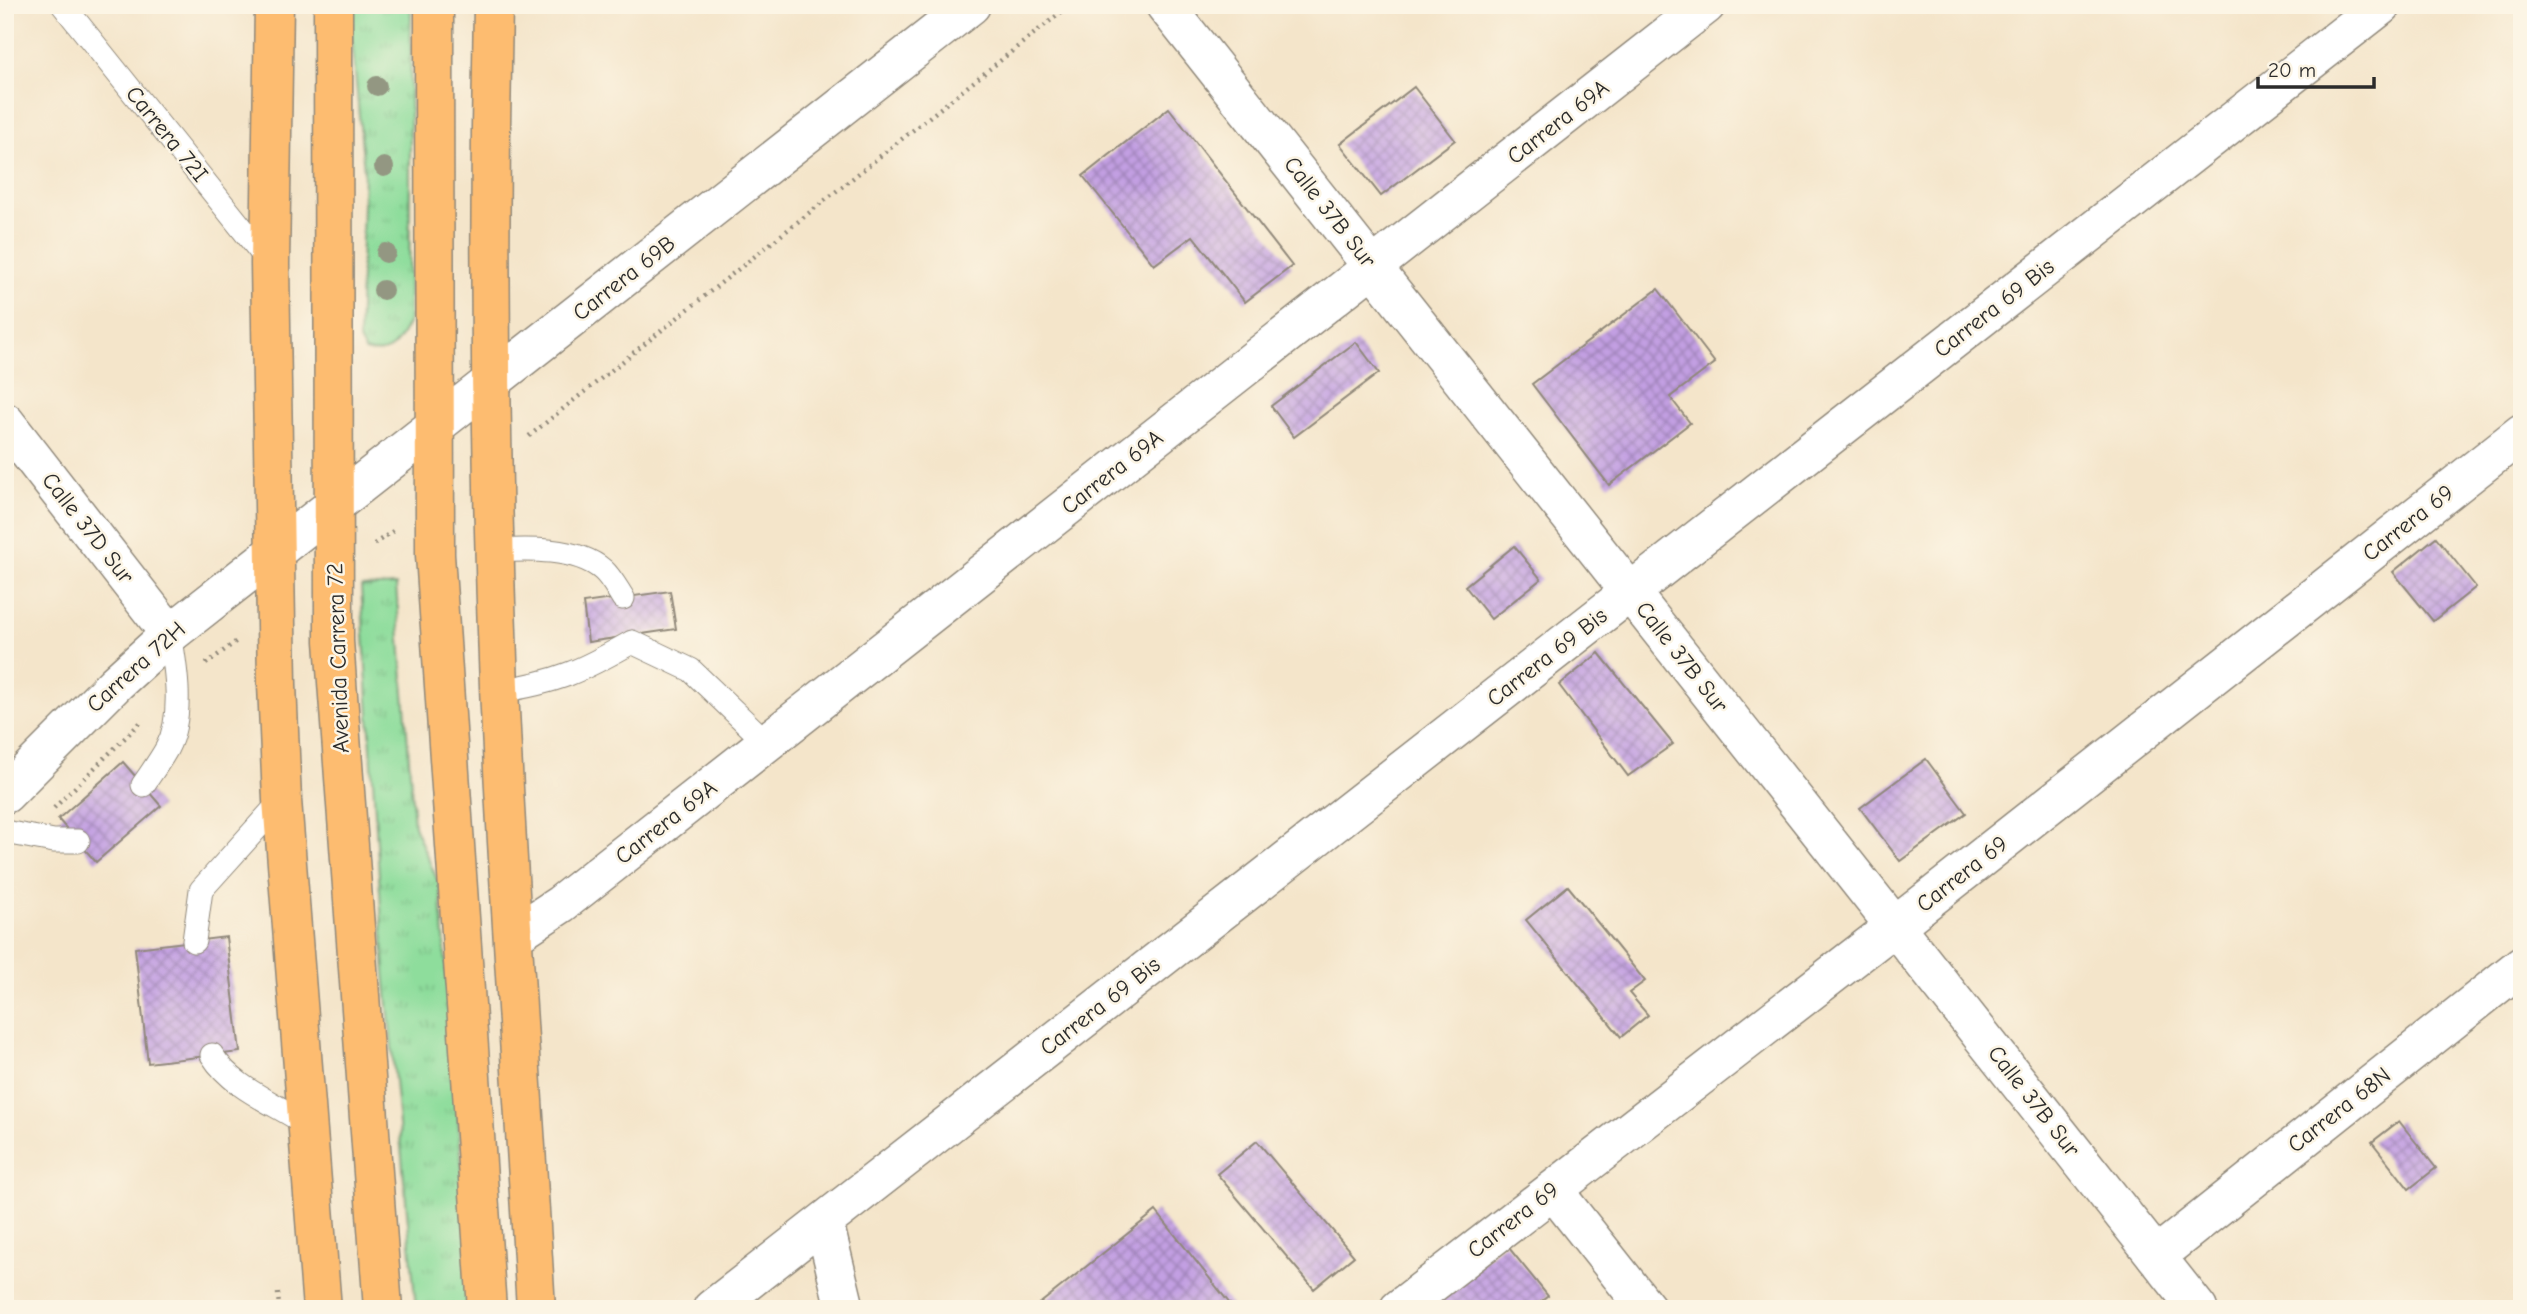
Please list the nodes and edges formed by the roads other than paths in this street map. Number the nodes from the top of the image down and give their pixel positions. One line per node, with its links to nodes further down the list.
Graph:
1 (63, 5): 10 (lane, Carrera 72I)
2 (274, 5): 10 (highway)
3 (333, 5): 16 (highway, Avenida Carrera 72)
4 (434, 5): 14 (highway)
5 (493, 5): 12 (highway)
6 (971, 5): 12 (street, Carrera 69B)
7 (1165, 5): 11 (street, Calle 37B Sur)
8 (1706, 5): 11 (street, Carrera 69A)
9 (2382, 5): 19 (street, Carrera 69 Bis)
10 (270, 264): 17 (highway)
11 (1373, 267): 19 (street, Calle 37B Sur); 23 (street, Carrera 69A)
12 (490, 382): 14 (street, Carrera 69B); 18 (highway)
13 (5, 422): 21 (street, Calle 37D Sur)
14 (434, 426): 16 (street, Carrera 69B); 39 (highway)
15 (2522, 433): 29 (street, Carrera 69)
16 (335, 504): 17 (street, Carrera 69B); 41 (highway, Avenida Carrera 72)
17 (275, 550): 21 (street, Carrera 72H); 26 (highway)
18 (494, 551): 20 (lane); 22 (highway)
19 (1631, 592): 29 (street, Calle 37B Sur); 37 (street, Carrera 69 Bis)
20 (623, 598)
21 (170, 634): 24 (lane); 25 (street, Carrera 72H)
22 (499, 691): 23 (lane); 30 (highway)
23 (767, 743): 30 (street, Carrera 69A)
24 (143, 785)
25 (5, 794)
26 (282, 800): 31 (lane); 34 (highway)
27 (15, 834): 28 (lane)
28 (78, 841)
29 (1895, 926): 36 (street, Carrera 69); 38 (street, Calle 37B Sur)
30 (514, 935): 35 (highway)
31 (194, 941)
32 (2522, 965): 38 (street, Carrera 68N)
33 (212, 1055): 34 (lane)
34 (309, 1126): 40 (highway)
35 (529, 1186): 39 (highway); 43 (highway)
36 (1553, 1190): 46 (street, Carrera 69); 47 (street)
37 (824, 1222): 44 (street, Carrera 69 Bis); 45 (street)
38 (2156, 1256): 48 (street, Calle 37B Sur)
39 (484, 1264): 42 (highway)
40 (322, 1309)
41 (383, 1309)
42 (487, 1309)
43 (536, 1309)
44 (712, 1309)
45 (845, 1309)
46 (1399, 1309)
47 (1647, 1309)
48 (2198, 1309)

